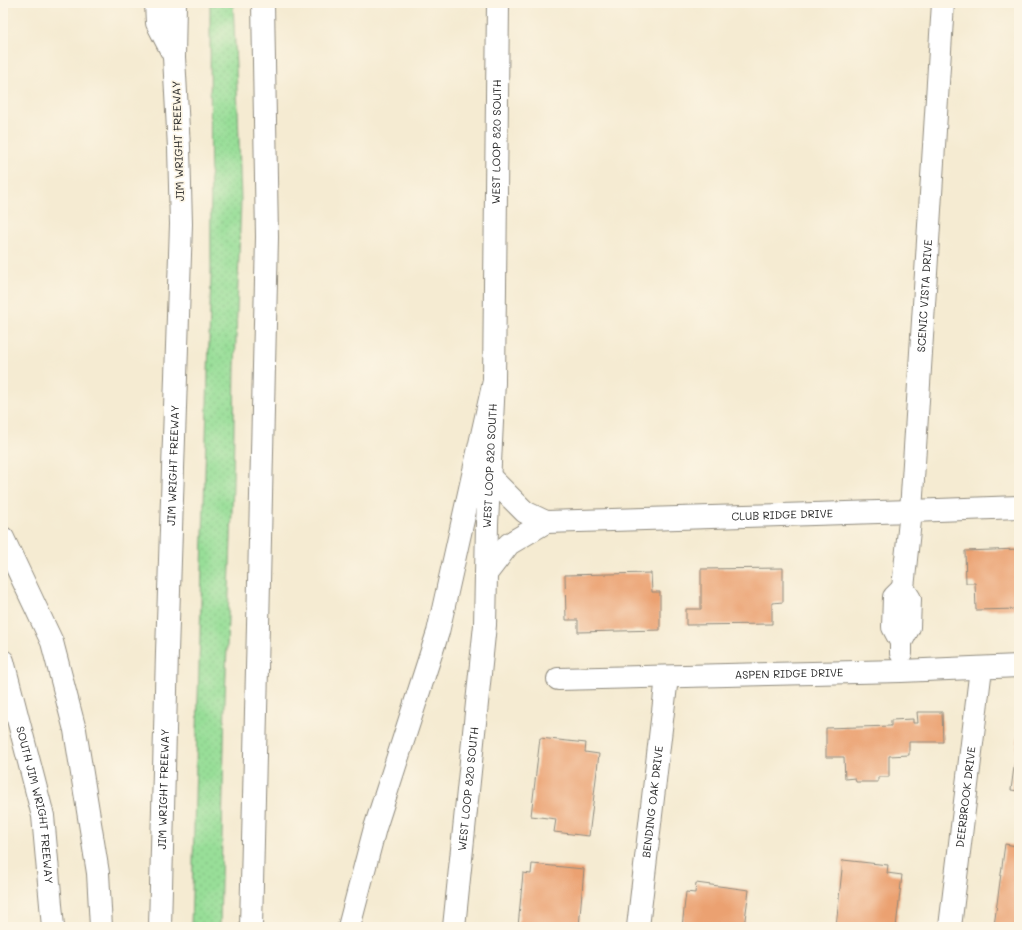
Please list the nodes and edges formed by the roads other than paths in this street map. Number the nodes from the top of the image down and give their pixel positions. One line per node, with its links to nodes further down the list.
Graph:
1 (156, 3): 6 (main road)
2 (175, 3): 6 (main road, JIM WRIGHT FREEWAY)
3 (262, 3): 23 (main road)
4 (498, 3): 7 (main road, WEST LOOP 820 SOUTH)
5 (943, 3): 10 (main road, SCENIC VISTA DRIVE)
6 (174, 57): 22 (main road, JIM WRIGHT FREEWAY)
7 (494, 381): 8 (main road, WEST LOOP 820 SOUTH); 24 (main road)
8 (490, 477): 11 (main road); 13 (main road, WEST LOOP 820 SOUTH)
9 (1019, 507): 10 (main road, CLUB RIDGE DRIVE)
10 (911, 511): 11 (main road, CLUB RIDGE DRIVE); 17 (main road, SCENIC VISTA DRIVE)
11 (546, 522): 13 (main road)
12 (3, 538): 21 (main road)
13 (486, 574): 25 (main road, WEST LOOP 820 SOUTH)
14 (3, 661): 20 (main road, SOUTH JIM WRIGHT FREEWAY)
15 (1019, 666): 16 (main road, ASPEN RIDGE DRIVE)
16 (981, 668): 17 (main road, ASPEN RIDGE DRIVE); 27 (main road, DEERBROOK DRIVE)
17 (901, 672): 18 (main road, ASPEN RIDGE DRIVE)
18 (667, 677): 19 (main road, ASPEN RIDGE DRIVE); 26 (main road, BENDING OAK DRIVE)
19 (558, 680)
20 (53, 927)
21 (101, 927)
22 (160, 927)
23 (251, 927)
24 (349, 927)
25 (454, 927)
26 (638, 927)
27 (950, 927)

